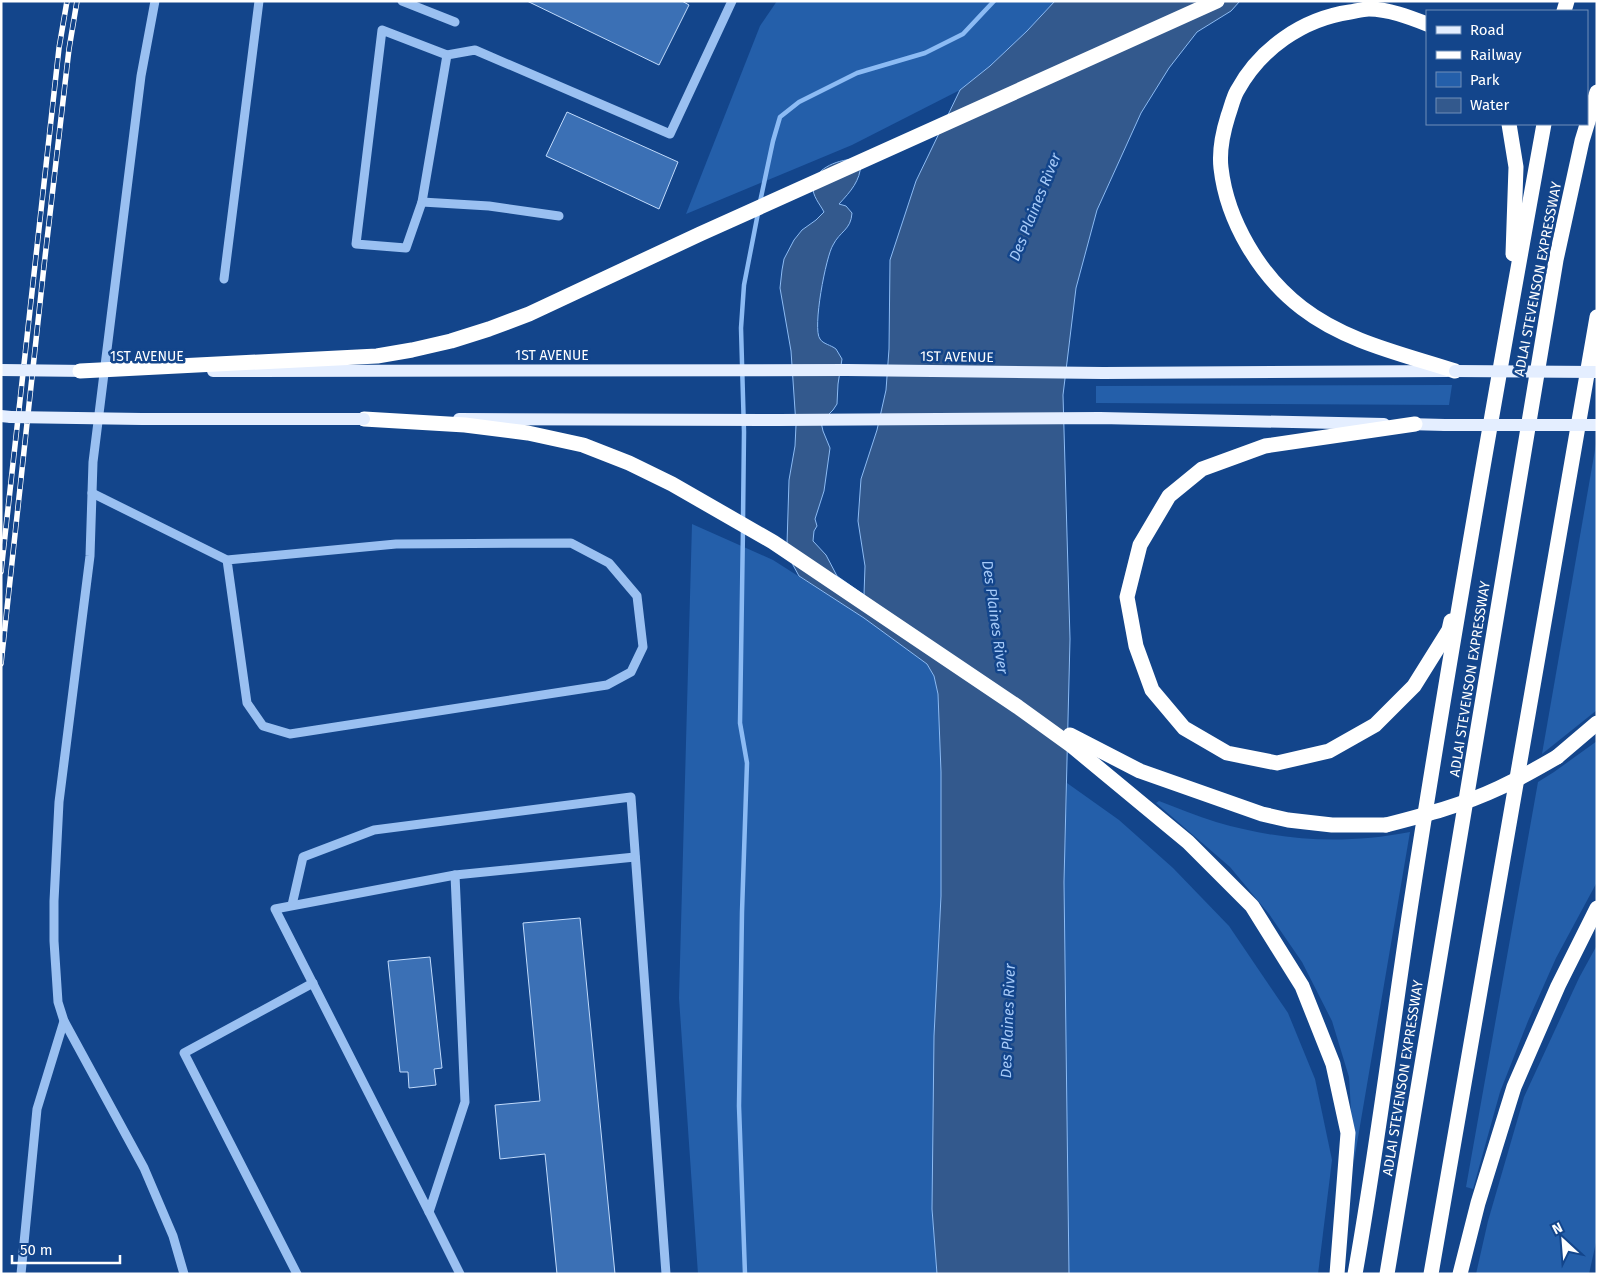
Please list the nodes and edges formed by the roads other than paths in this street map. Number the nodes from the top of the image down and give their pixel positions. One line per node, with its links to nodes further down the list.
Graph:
1 (155, 1): 27 (lane)
2 (259, 1): 16 (lane)
3 (402, 1): 6 (lane)
4 (732, 1): 8 (lane)
5 (1217, 1): 20 (highway, bridge)
6 (455, 22)
7 (1426, 24): 21 (highway)
8 (447, 55): 14 (lane); 14 (lane)
9 (1597, 92): 10 (highway, ADLAI STEVENSON EXPRESSWAY)
10 (1588, 121)
11 (1509, 125): 17 (highway)
12 (1544, 125): 17 (highway)
13 (1587, 125): 46 (highway, ADLAI STEVENSON EXPRESSWAY)
14 (422, 202): 15 (lane)
15 (559, 216)
16 (224, 280)
17 (1513, 292): 29 (highway)
18 (1596, 323): 47 (highway)
19 (1, 369): 20 (main road, 1ST AVENUE, bridge)
20 (80, 371): 21 (main road, 1ST AVENUE, bridge)
21 (1455, 371): 22 (main road, 1ST AVENUE, bridge)
22 (1597, 372)
23 (5, 417): 24 (main road, bridge)
24 (364, 418): 25 (main road); 30 (highway)
25 (1415, 424): 26 (main road, bridge); 29 (highway)
26 (1597, 424)
27 (92, 493): 28 (lane); 37 (lane)
28 (227, 560): 28 (lane)
29 (1465, 568): 45 (highway)
30 (1018, 707): 31 (highway, bridge); 44 (highway)
31 (1597, 723)
32 (635, 857): 33 (lane); 34 (lane); 43 (lane)
33 (455, 874): 34 (lane); 38 (lane)
34 (292, 906): 36 (lane)
35 (1597, 908): 48 (highway)
36 (313, 983): 38 (lane); 41 (lane)
37 (64, 1021): 39 (lane); 40 (lane)
38 (429, 1212): 42 (lane)
39 (21, 1274)
40 (184, 1274)
41 (297, 1274)
42 (460, 1274)
43 (666, 1274)
44 (1337, 1274)
45 (1355, 1274)
46 (1386, 1274)
47 (1431, 1274)
48 (1460, 1274)

